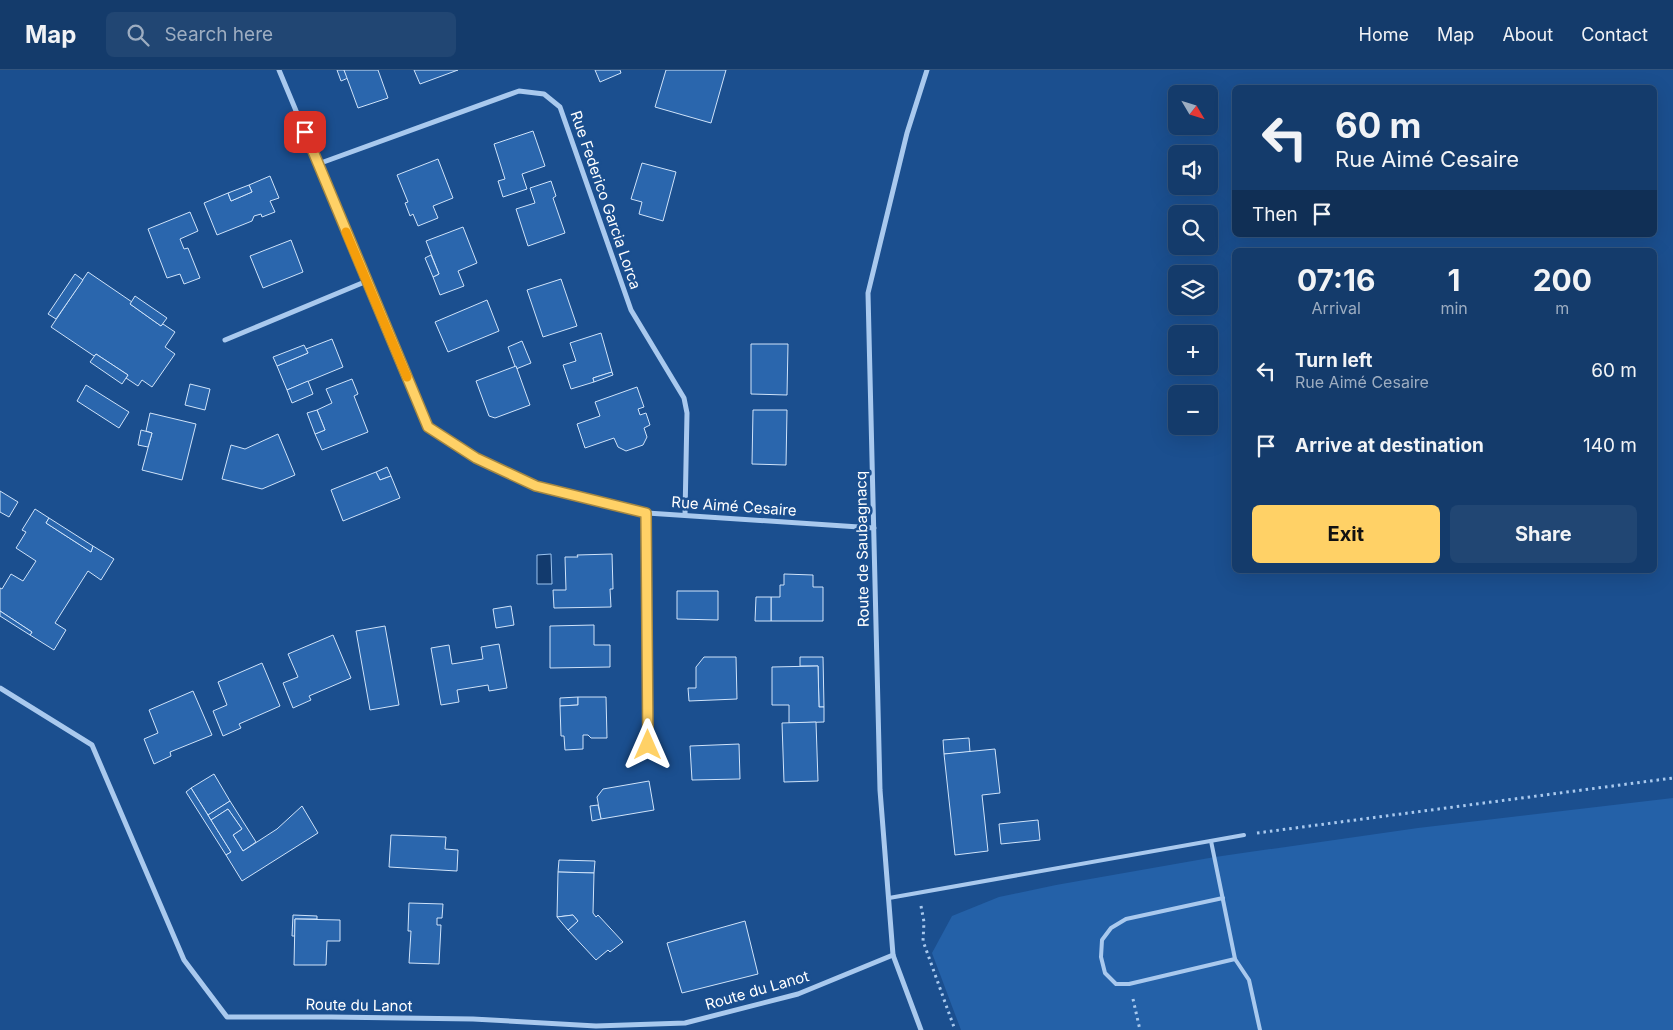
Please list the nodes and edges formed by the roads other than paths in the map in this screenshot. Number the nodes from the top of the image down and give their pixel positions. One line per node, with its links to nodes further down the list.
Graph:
1 (279, 70): 3 (street, Rue Aimé Cesaire)
2 (927, 70): 8 (street, Route de Saubagnacq)
3 (318, 164): 4 (street, Rue Aimé Cesaire); 7 (street, Rue Federico Garcia Lorca)
4 (367, 281): 5 (street); 6 (street, Rue Aimé Cesaire)
5 (225, 340)
6 (646, 513): 7 (street, Rue Aimé Cesaire); 10 (street)
7 (685, 515): 8 (street, Rue Aimé Cesaire)
8 (874, 528): 13 (street, Route de Saubagnacq)
9 (0, 688): 15 (street, Route du Lanot)
10 (648, 745)
11 (1244, 835): 12 (lane)
12 (1211, 841): 13 (lane); 14 (lane)
13 (889, 898): 15 (street, Route de Saubagnacq)
14 (1223, 898): 16 (lane); 16 (lane)
15 (893, 955): 17 (street, Route de Saubagnacq)
16 (1235, 960): 18 (lane)
17 (921, 1030)
18 (1260, 1030)

